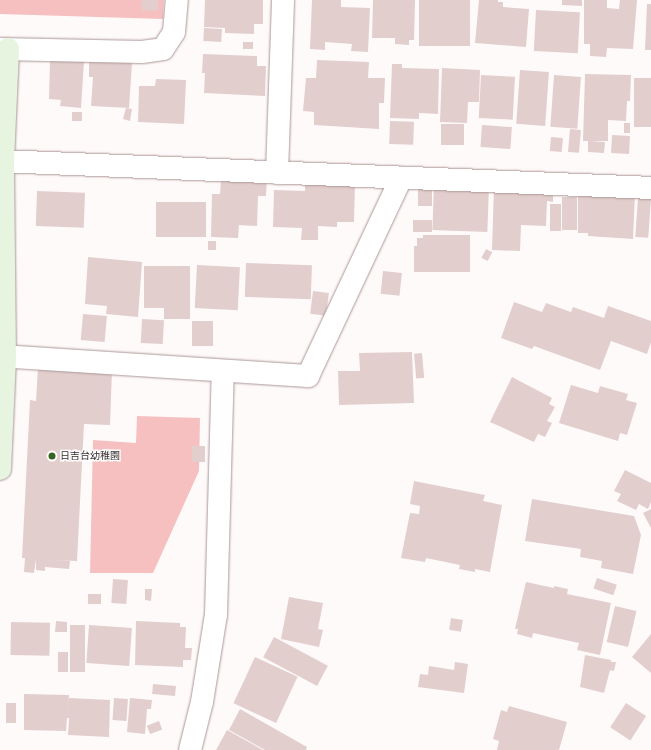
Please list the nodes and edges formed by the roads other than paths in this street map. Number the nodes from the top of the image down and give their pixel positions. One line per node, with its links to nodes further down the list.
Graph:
1 (177, 0): 3 (street)
2 (283, 0): 5 (street)
3 (4, 49): 4 (street)
4 (1, 161): 5 (street); 8 (street)
5 (277, 173): 6 (street)
6 (401, 178): 7 (street); 9 (street)
7 (651, 188)
8 (2, 356): 9 (street); 10 (street)
9 (223, 371): 11 (street)
10 (0, 468)
11 (190, 750)

